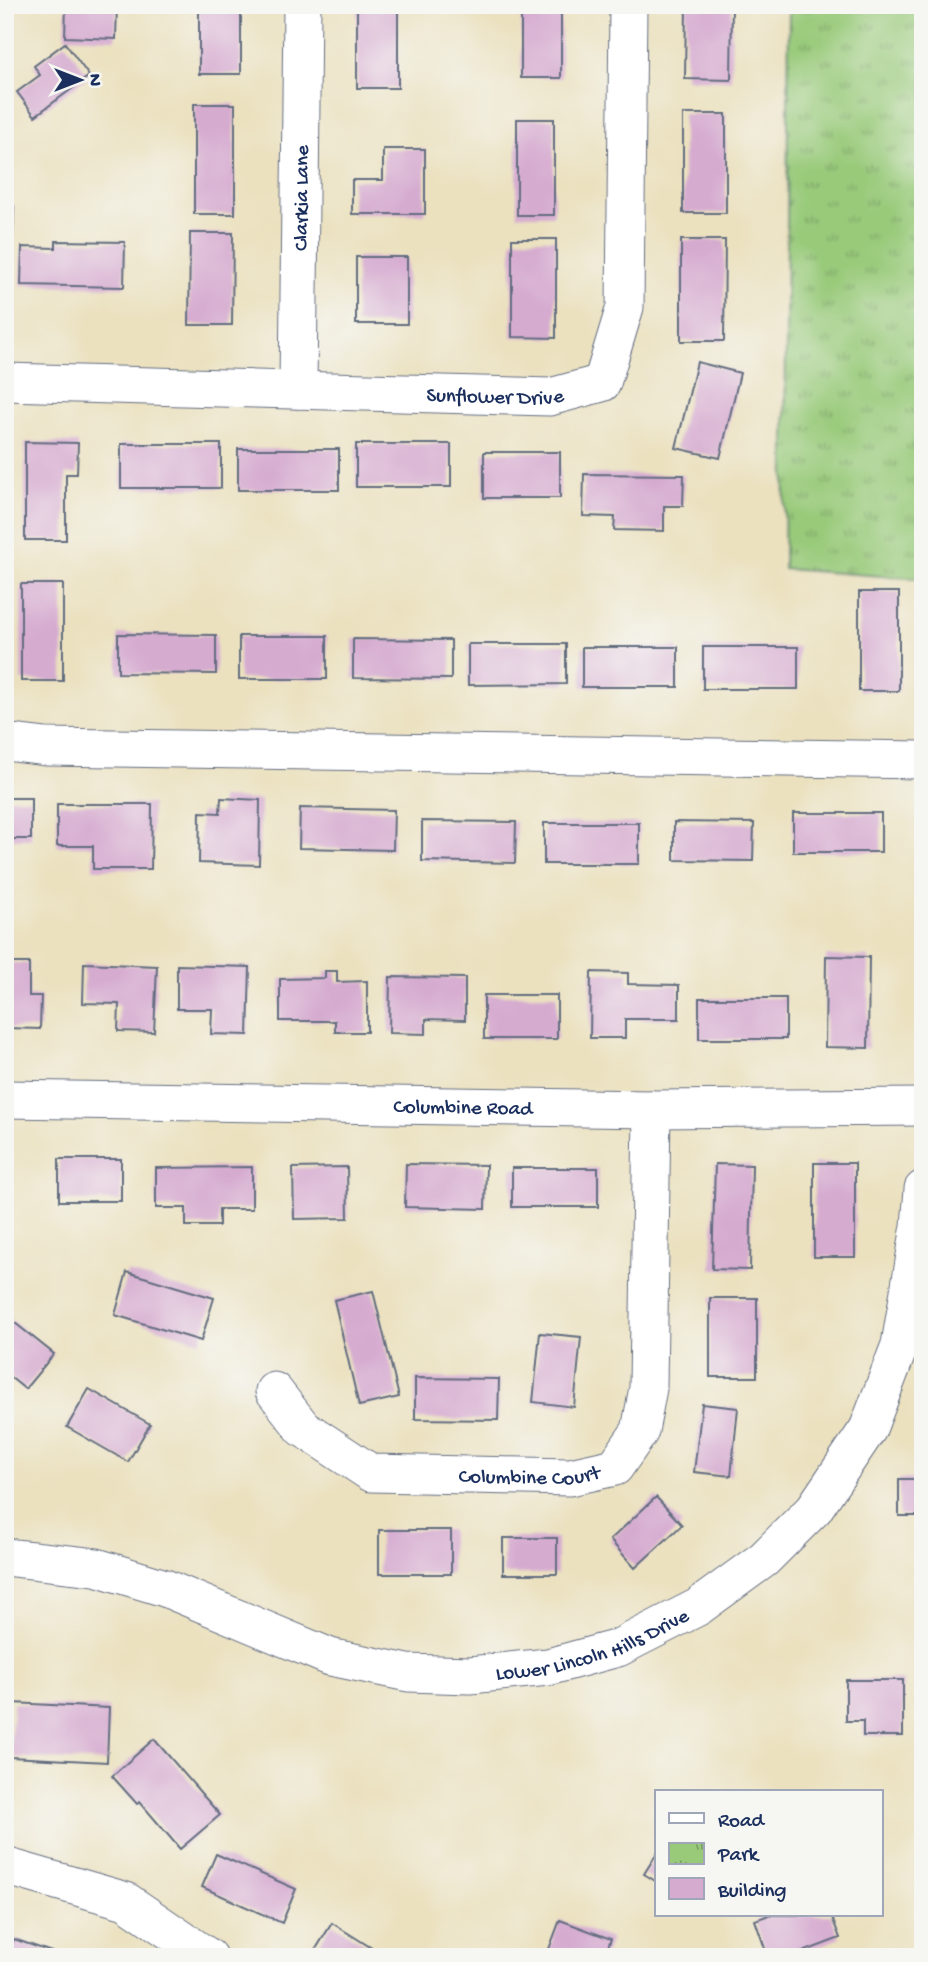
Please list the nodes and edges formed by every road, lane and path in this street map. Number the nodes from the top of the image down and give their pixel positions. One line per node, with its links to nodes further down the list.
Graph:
1 (302, 5): 4 (street, Clarkia Lane)
2 (628, 5): 4 (street, Sunflower Drive)
3 (5, 382): 4 (street, Sunflower Drive)
4 (298, 390)
5 (5, 742): 6 (street)
6 (923, 760)
7 (5, 1099): 9 (street, Columbine Road)
8 (923, 1107): 9 (street, Columbine Road)
9 (652, 1109): 12 (street, Columbine Court)
10 (923, 1189): 11 (street, Lower Lincoln Hills Drive)
11 (911, 1350): 13 (street, Lower Lincoln Hills Drive)
12 (274, 1391)
13 (5, 1557)
14 (5, 1866): 15 (street)
15 (208, 1957)

